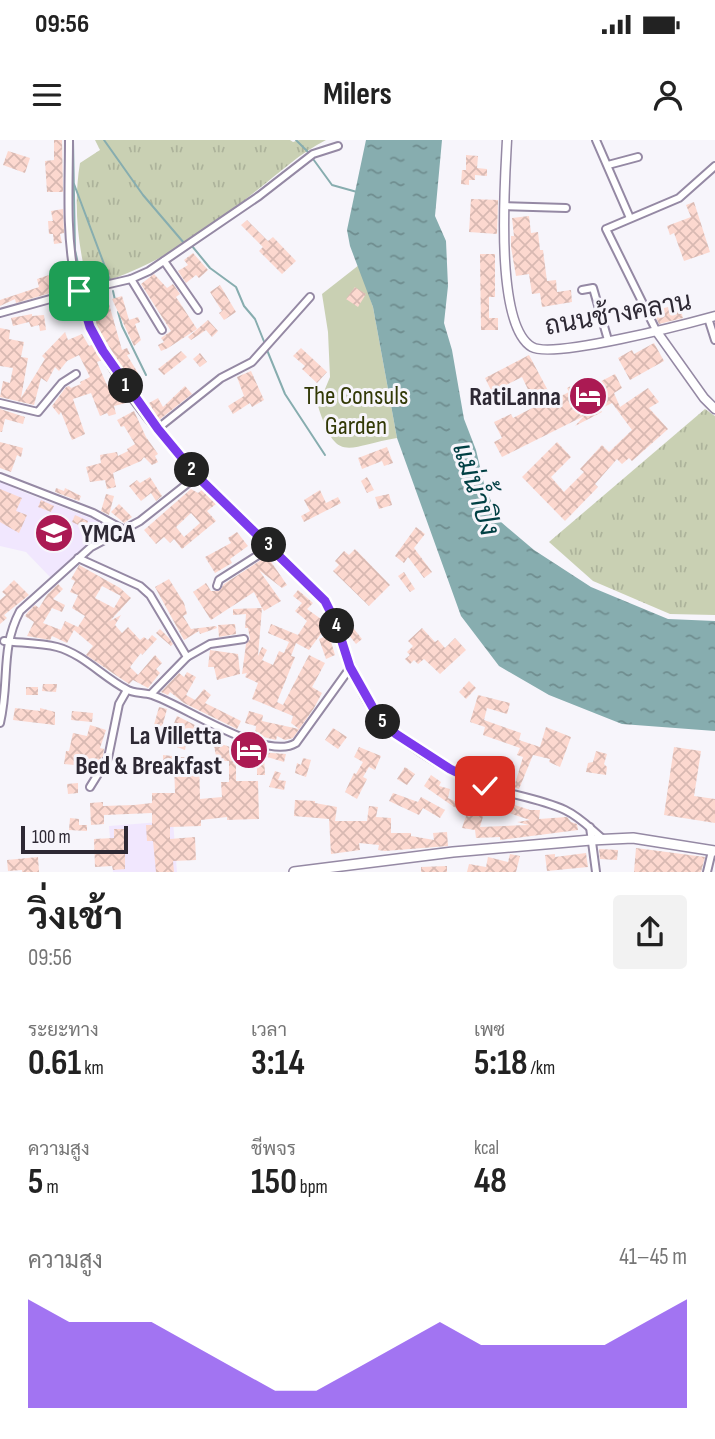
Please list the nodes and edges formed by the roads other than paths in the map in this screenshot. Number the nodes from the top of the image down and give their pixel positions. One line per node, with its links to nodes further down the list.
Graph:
1 (69, 140): 14 (street)
2 (507, 140): 8 (street, ถนนช้างคลาน)
3 (596, 140): 6 (street)
4 (338, 146): 11 (street)
5 (638, 157): 6 (street)
6 (608, 165): 10 (street)
7 (714, 170): 10 (street)
8 (505, 206): 9 (street); 21 (street, ถนนช้างคลาน)
9 (566, 208)
10 (630, 218): 20 (street)
11 (164, 261): 12 (street); 16 (street)
12 (131, 279): 14 (street); 19 (street)
13 (582, 290): 21 (street)
14 (79, 291): 17 (street); 26 (street)
15 (310, 297): 26 (street)
16 (198, 310)
17 (0, 313)
18 (711, 317): 20 (street, ถนนช้างคลาน); 22 (street)
19 (162, 330)
20 (657, 332): 21 (street, ถนนช้างคลาน); 25 (street)
21 (608, 340)
22 (715, 340)
23 (76, 374): 24 (street)
24 (0, 403)
25 (715, 409)
26 (158, 429): 27 (street)
27 (197, 476): 29 (street); 30 (street)
28 (1, 478): 29 (street)
29 (124, 530): 31 (street)
30 (271, 547): 32 (street); 36 (street)
31 (78, 558): 34 (street); 35 (street)
32 (217, 586)
33 (244, 639): 35 (street)
34 (4, 641): 37 (street); 39 (street)
35 (187, 657): 38 (street)
36 (350, 667): 38 (street); 41 (street)
37 (127, 690): 38 (street); 40 (street)
38 (151, 694)
39 (0, 720)
40 (90, 787)
41 (590, 827): 42 (street); 43 (street)
42 (603, 839): 43 (main road); 44 (main road)
43 (590, 840): 45 (main road); 46 (street)
44 (713, 851): 47 (street)
45 (294, 872)
46 (596, 872)
47 (707, 872)

